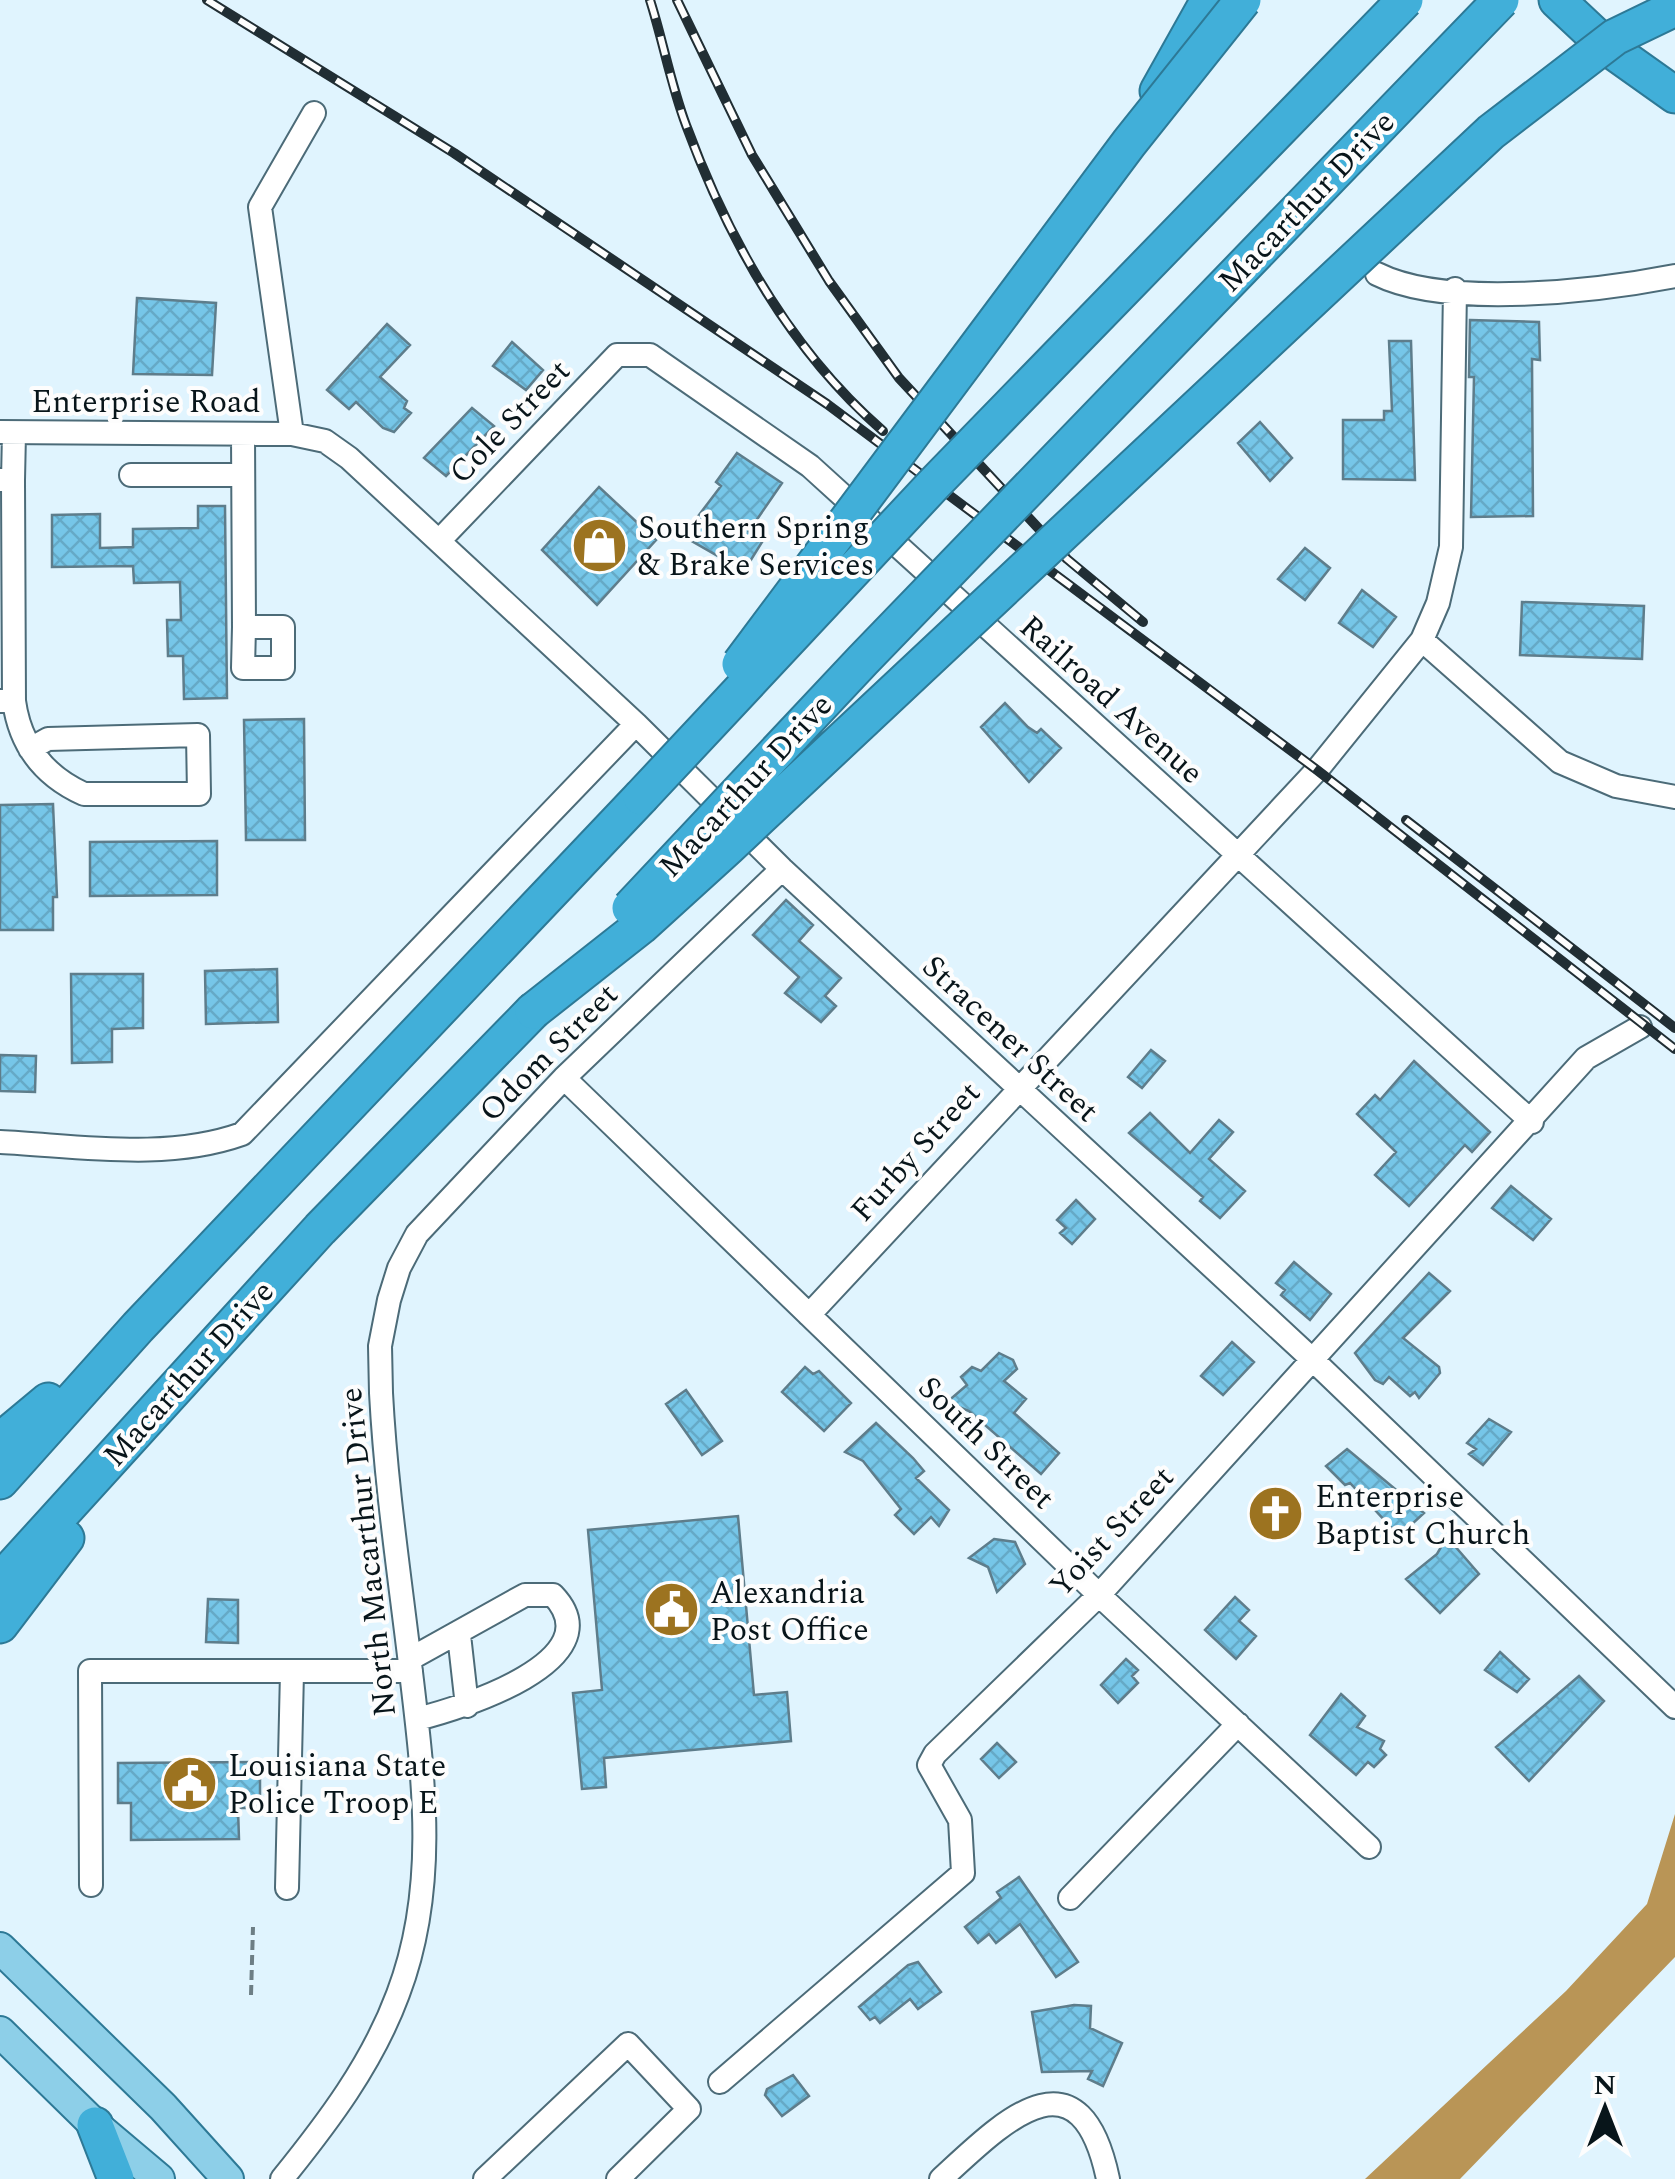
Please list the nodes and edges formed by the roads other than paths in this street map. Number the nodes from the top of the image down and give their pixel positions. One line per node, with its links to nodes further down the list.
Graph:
1 (1208, 0): 9 (highway, bridge)
2 (1244, 0): 9 (highway, bridge)
3 (1405, 0): 26 (highway, Macarthur Drive, bridge)
4 (1501, 0): 30 (highway, Macarthur Drive, bridge)
5 (1557, 0): 7 (highway)
6 (1675, 8): 30 (highway, bridge)
7 (1675, 95)
8 (314, 112): 16 (street)
9 (1129, 143): 26 (highway, bridge)
10 (1377, 274): 12 (street)
11 (1675, 276): 12 (street)
12 (1454, 290): 22 (street, Furby Street)
13 (630, 354): 20 (street, Cole Street); 28 (street, Railroad Avenue)
14 (7, 432): 15 (street, Enterprise Road); 19 (street)
15 (243, 434): 16 (street, Enterprise Road); 18 (street)
16 (292, 434): 20 (street, Stracener Street)
17 (131, 474): 18 (street)
18 (243, 474): 21 (street)
19 (7, 480): 23 (street)
20 (439, 541): 24 (street, Stracener Street)
21 (244, 626)
22 (1422, 640): 27 (street); 28 (street, Furby Street)
23 (7, 701): 25 (street)
24 (636, 724): 29 (street, Stracener Street); 35 (street)
25 (30, 749): 25 (street)
26 (641, 797): 38 (highway, Macarthur Drive)
27 (1675, 797)
28 (1235, 856): 33 (street, Furby Street); 34 (street, Railroad Avenue)
29 (782, 869): 32 (street, Odom Street); 33 (street, Stracener Street)
30 (533, 1011): 39 (highway, Macarthur Drive)
31 (1640, 1027): 34 (street, Yoist Street)
32 (564, 1078): 36 (street, Odom Street); 37 (street, South Street)
33 (1016, 1088): 37 (street, Furby Street); 40 (street, Stracener Street)
34 (1532, 1122): 40 (street, Yoist Street)
35 (0, 1142)
36 (390, 1300): 47 (street, North Macarthur Drive)
37 (809, 1315): 44 (street, South Street)
38 (138, 1328): 41 (highway); 42 (highway, Macarthur Drive)
39 (213, 1344): 43 (highway, Macarthur Drive); 45 (highway)
40 (1314, 1360): 44 (street, Yoist Street); 50 (street, Stracener Street)
41 (0, 1440)
42 (0, 1482)
43 (0, 1581)
44 (1099, 1594): 52 (street, South Street); 59 (street, Yoist Street)
45 (0, 1624)
46 (459, 1635): 47 (street); 49 (street); 49 (street)
47 (410, 1665): 48 (street); 51 (street, North Macarthur Drive)
48 (292, 1672): 54 (street); 55 (street)
49 (468, 1706): 51 (street)
50 (1675, 1707)
51 (417, 1719): 64 (street, North Macarthur Drive)
52 (1238, 1724): 53 (street, South Street); 56 (street)
53 (1369, 1847)
54 (91, 1885)
55 (288, 1888)
56 (1070, 1898)
57 (0, 1948): 63 (main road)
58 (0, 2032): 60 (main road)
59 (720, 2082)
60 (95, 2126): 61 (highway); 62 (main road)
61 (116, 2179)
62 (159, 2179)
63 (228, 2179)
64 (282, 2179)
65 (484, 2179): 66 (street)
66 (618, 2179)
67 (941, 2179): 68 (street)
68 (1108, 2179)

